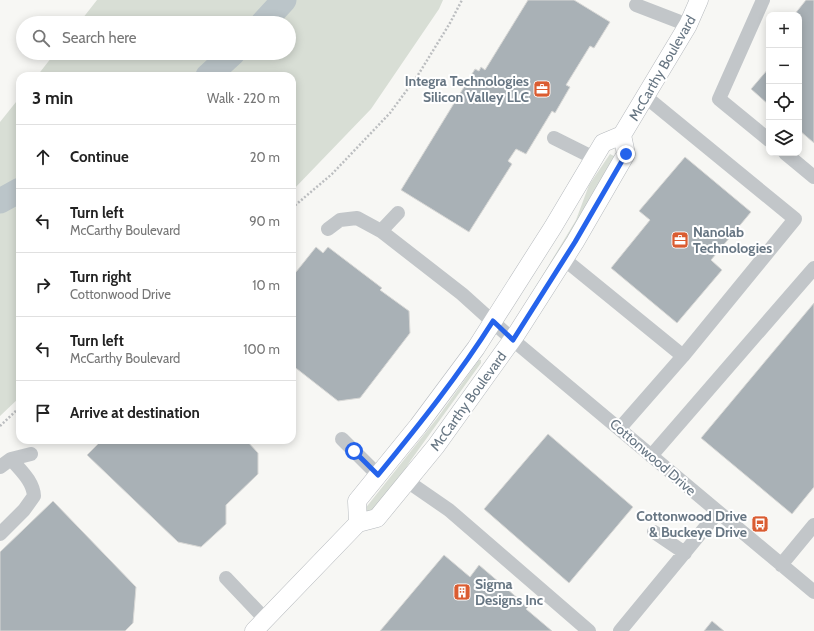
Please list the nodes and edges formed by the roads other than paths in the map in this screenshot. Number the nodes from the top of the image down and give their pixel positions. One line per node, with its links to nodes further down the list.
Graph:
1 (699, 0): 4 (main road, McCarthy Boulevard)
2 (763, 0): 8 (street)
3 (636, 5): 4 (street)
4 (688, 25): 5 (main road, McCarthy Boulevard)
5 (646, 97): 6 (main road, McCarthy Boulevard); 19 (street)
6 (622, 135): 10 (main road, McCarthy Boulevard); 15 (main road, McCarthy Boulevard)
7 (554, 138): 10 (street)
8 (766, 138)
9 (789, 156): 11 (street)
10 (594, 158): 17 (main road, McCarthy Boulevard)
11 (814, 177)
12 (398, 213): 14 (street)
13 (328, 229): 14 (street, Cottonwood Drive)
14 (381, 231): 17 (street, Cottonwood Drive)
15 (564, 260): 18 (main road, McCarthy Boulevard); 19 (street)
16 (814, 268): 23 (street)
17 (493, 321): 18 (street, Cottonwood Drive); 25 (main road, McCarthy Boulevard)
18 (513, 340): 20 (street, Cottonwood Drive); 26 (main road, McCarthy Boulevard)
19 (683, 356): 20 (street)
20 (620, 428): 23 (street, Cottonwood Drive)
21 (342, 439): 25 (street)
22 (31, 454): 24 (street)
23 (651, 456): 27 (street, Cottonwood Drive)
24 (6, 463): 31 (street)
25 (378, 475): 28 (main road, McCarthy Boulevard)
26 (407, 481): 28 (main road, McCarthy Boulevard); 37 (street)
27 (718, 512): 32 (street); 33 (street, Cottonwood Drive)
28 (358, 523): 36 (main road)
29 (814, 525): 33 (street)
30 (654, 532): 32 (street)
31 (0, 534)
32 (685, 553): 38 (street)
33 (781, 565): 35 (street, Cottonwood Drive)
34 (226, 578): 36 (street)
35 (814, 592)
36 (260, 625)
37 (589, 631)
38 (620, 631)

